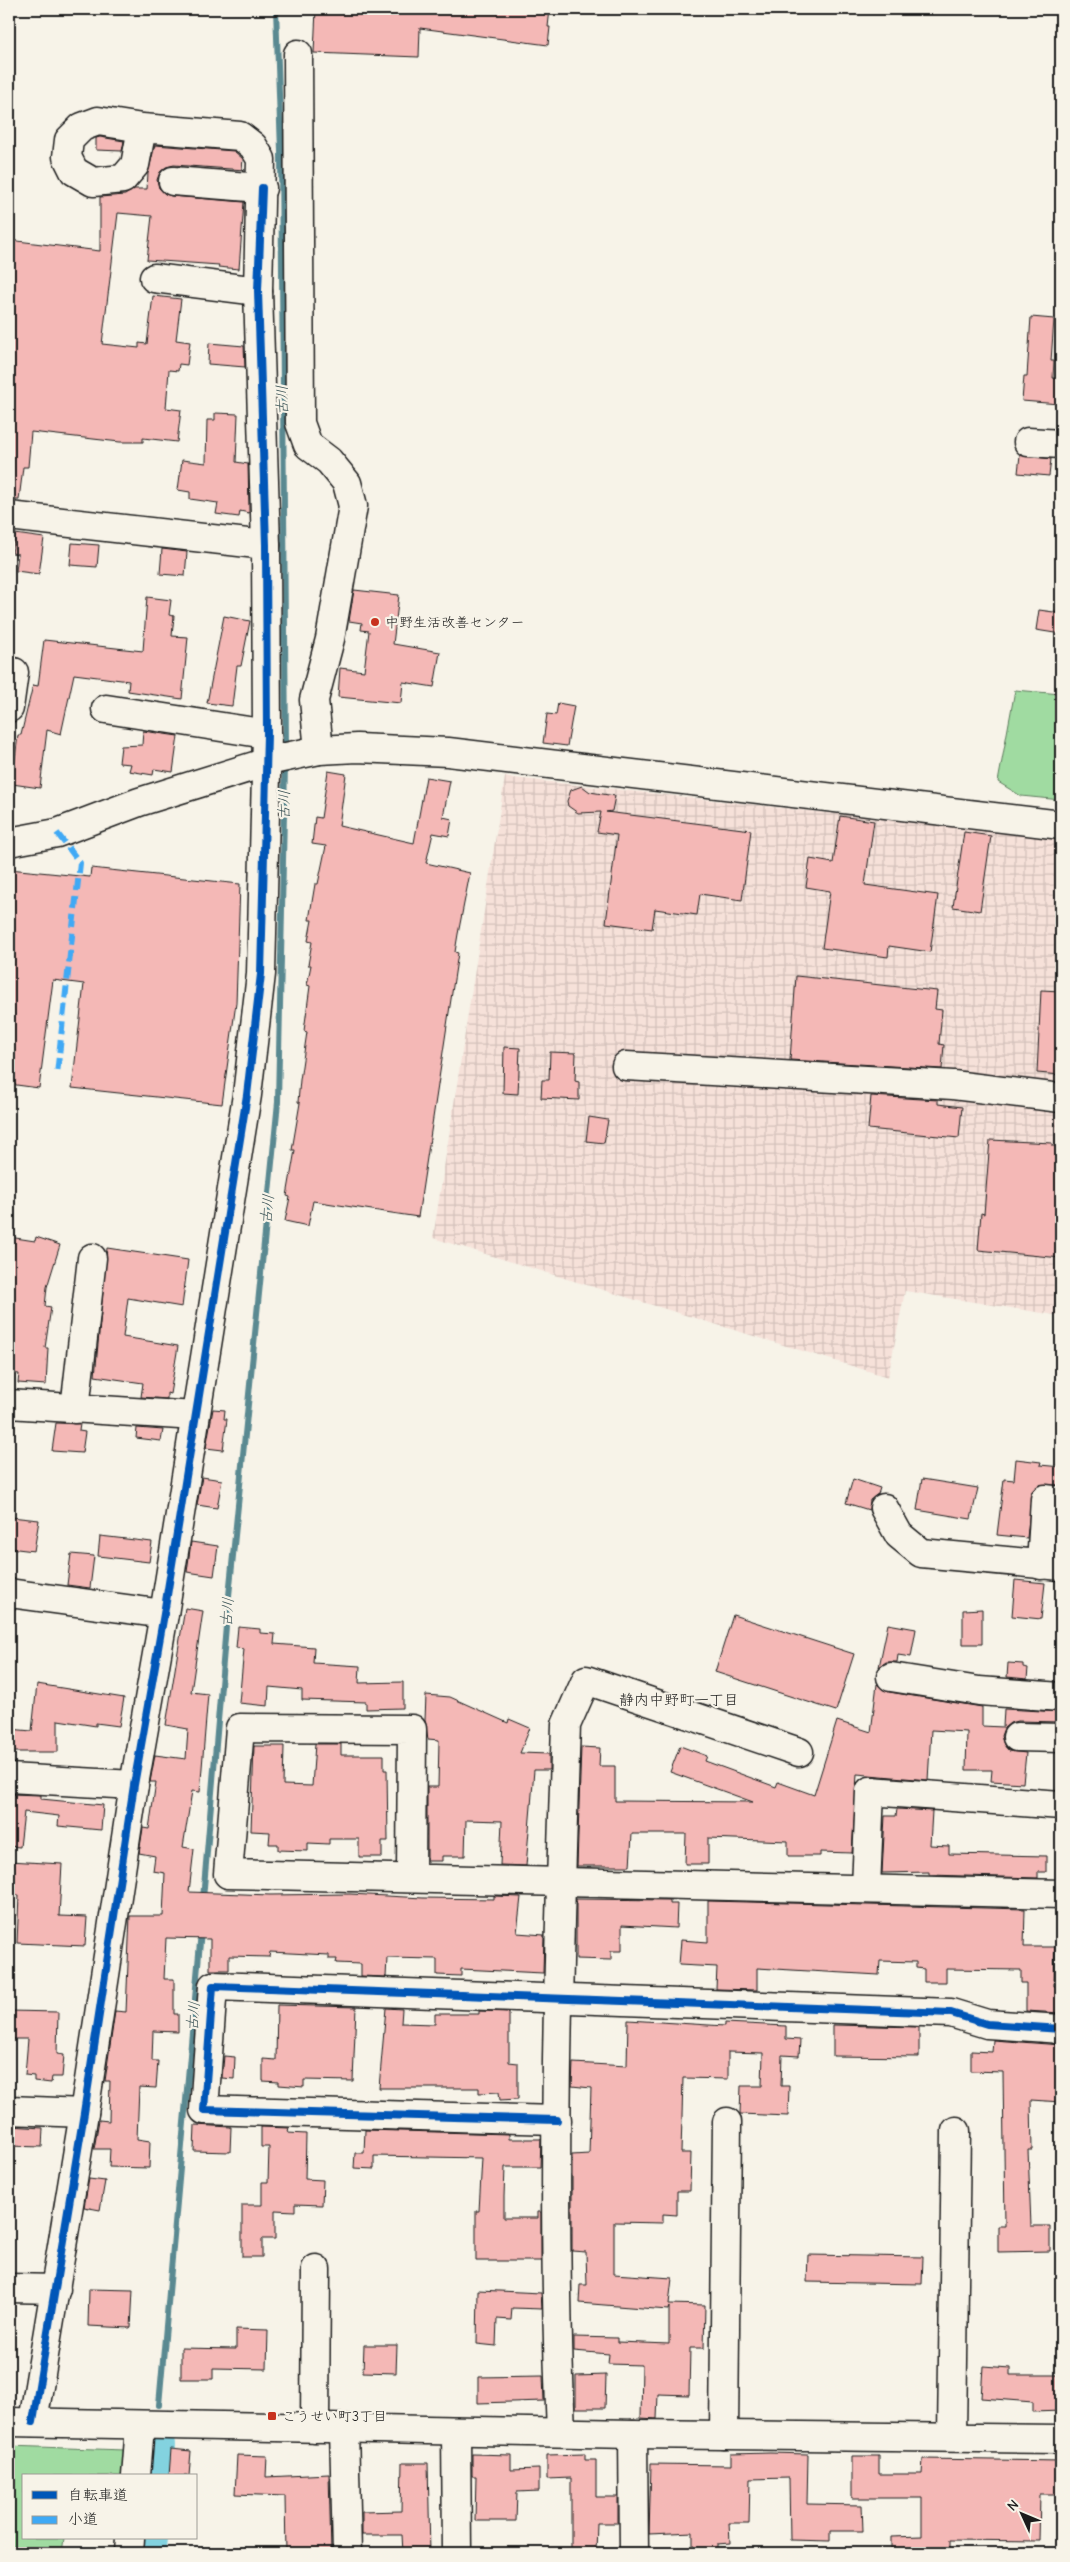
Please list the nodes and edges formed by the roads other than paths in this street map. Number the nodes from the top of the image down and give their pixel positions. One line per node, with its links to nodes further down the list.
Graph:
1 (298, 54): 15 (street)
2 (142, 128): 4 (street)
3 (173, 181): 4 (street)
4 (262, 188): 6 (street)
5 (154, 278): 6 (street)
6 (258, 291): 10 (street)
7 (1028, 442): 8 (street)
8 (1061, 444)
9 (9, 516): 10 (street)
10 (266, 545): 14 (street)
11 (14, 672): 12 (street)
12 (9, 708)
13 (106, 709): 14 (street)
14 (267, 734): 16 (street)
15 (307, 752): 16 (street); 17 (street)
16 (265, 763): 18 (street); 24 (street)
17 (1061, 825)
18 (9, 842)
19 (626, 1066): 20 (street)
20 (1061, 1098)
21 (92, 1258): 23 (street)
22 (9, 1404): 23 (street)
23 (75, 1409): 24 (street)
24 (195, 1416): 29 (street)
25 (1061, 1501): 27 (street)
26 (884, 1508): 27 (street)
27 (1051, 1566)
28 (9, 1593): 29 (street)
29 (164, 1614): 36 (street)
30 (890, 1677): 31 (street)
31 (1061, 1697)
32 (1017, 1737): 33 (street)
33 (1061, 1738)
34 (799, 1752): 39 (street)
35 (9, 1778): 36 (street)
36 (134, 1785): 45 (street)
37 (1061, 1805): 40 (street)
38 (411, 1877): 38 (street); 39 (street)
39 (561, 1880): 40 (street); 42 (street)
40 (866, 1888): 41 (street)
41 (1061, 1894)
42 (560, 2000): 43 (street); 46 (street); 46 (street)
43 (1061, 2029)
44 (9, 2110): 45 (street)
45 (84, 2113): 51 (street)
46 (556, 2120): 57 (street)
47 (727, 2122): 59 (street)
48 (956, 2131): 60 (street)
49 (316, 2269): 54 (street)
50 (9, 2288): 51 (street)
51 (56, 2289): 52 (street)
52 (21, 2422): 53 (street)
53 (140, 2426): 54 (street); 62 (street)
54 (315, 2428): 55 (street)
55 (344, 2429): 56 (street); 65 (street)
56 (456, 2431): 57 (street); 66 (street)
57 (561, 2432): 58 (street)
58 (633, 2434): 59 (street); 67 (street)
59 (724, 2435): 60 (street)
60 (952, 2436): 61 (street)
61 (1061, 2439)
62 (136, 2474)
63 (130, 2540): 64 (street)
64 (129, 2553)
65 (347, 2553)
66 (457, 2553)
67 (634, 2553)

